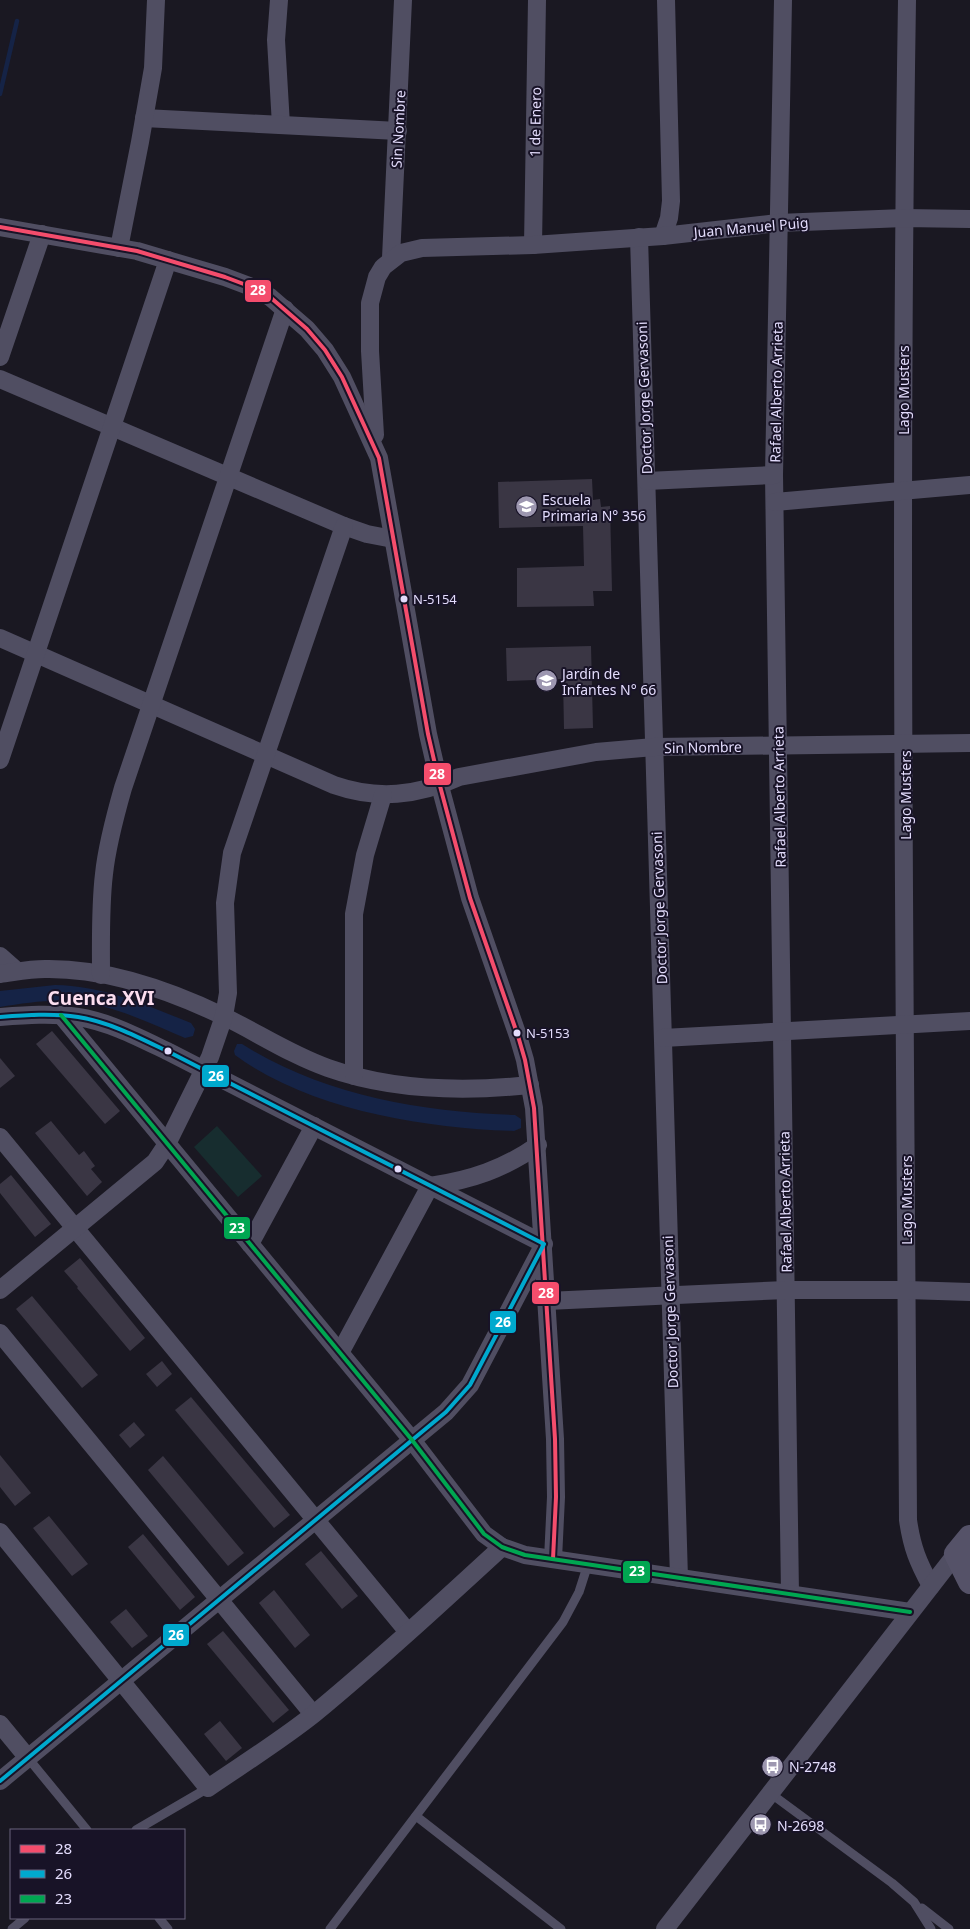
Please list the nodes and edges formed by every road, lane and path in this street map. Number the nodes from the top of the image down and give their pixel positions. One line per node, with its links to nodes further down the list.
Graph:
1 (156, 0): 8 (street)
2 (279, 0): 9 (street)
3 (404, 0): 10 (street, Sin Nombre)
4 (537, 0): 18 (street, 1 de Enero)
5 (666, 0): 16 (street)
6 (783, 0): 13 (street, Rafael Alberto Arrieta)
7 (907, 0): 11 (street, Lago Musters)
8 (144, 118): 9 (street); 19 (street)
9 (281, 125): 10 (street)
10 (398, 131): 20 (street, Sin Nombre)
11 (904, 218): 12 (street, Juan Manuel Puig); 13 (street, Juan Manuel Puig); 31 (street, Lago Musters)
12 (970, 219)
13 (778, 223): 16 (street, Juan Manuel Puig); 27 (street, Rafael Alberto Arrieta)
14 (0, 227): 15 (street)
15 (42, 234): 19 (street); 23 (street)
16 (663, 236): 17 (street, Juan Manuel Puig)
17 (639, 238): 18 (street, Juan Manuel Puig); 29 (street, Doctor Jorge Gervasoni)
18 (533, 245): 20 (street)
19 (118, 248): 21 (street)
20 (391, 258): 26 (street)
21 (168, 260): 22 (street); 25 (street)
22 (285, 309): 26 (street); 28 (street)
23 (0, 357)
24 (0, 379): 25 (street)
25 (112, 427): 28 (street); 36 (street)
26 (379, 458): 34 (street)
27 (774, 475): 29 (street); 32 (street, Rafael Alberto Arrieta)
28 (228, 477): 33 (street); 37 (street)
29 (647, 481): 41 (street, Doctor Jorge Gervasoni)
30 (970, 485): 31 (street)
31 (903, 491): 32 (street); 39 (street, Lago Musters)
32 (775, 502): 40 (street, Rafael Alberto Arrieta)
33 (344, 526): 34 (street); 42 (street)
34 (393, 539): 44 (street)
35 (0, 638): 36 (street, Sin Nombre)
36 (36, 654): 37 (street, Sin Nombre); 43 (street)
37 (151, 705): 42 (street, Sin Nombre); 48 (street)
38 (970, 743): 39 (street, Sin Nombre)
39 (904, 744): 40 (street, Sin Nombre); 53 (street, Lago Musters)
40 (779, 746): 41 (street, Sin Nombre); 54 (street, Rafael Alberto Arrieta)
41 (654, 747): 44 (street, Sin Nombre); 55 (street, Doctor Jorge Gervasoni)
42 (265, 755): 45 (street, Sin Nombre); 50 (street)
43 (0, 760)
44 (440, 786): 45 (street, Sin Nombre); 58 (street)
45 (383, 795): 57 (street)
46 (0, 956): 47 (street)
47 (9, 973): 48 (street)
48 (101, 975): 50 (street)
49 (61, 1015): 51 (street); 56 (street); 61 (street)
50 (224, 1016): 56 (street); 57 (street)
51 (0, 1017)
52 (970, 1021): 53 (street)
53 (906, 1024): 54 (street); 69 (street, Lago Musters)
54 (782, 1031): 55 (street); 68 (street, Rafael Alberto Arrieta)
55 (663, 1038): 71 (street, Doctor Jorge Gervasoni)
56 (204, 1070): 59 (street); 61 (street)
57 (354, 1076): 58 (street)
58 (530, 1085): 62 (street)
59 (314, 1126): 63 (street); 65 (street)
60 (0, 1137): 64 (street)
61 (167, 1144): 64 (street); 65 (street)
62 (538, 1145): 63 (street); 66 (street)
63 (430, 1186): 66 (street); 74 (street)
64 (76, 1228): 67 (street); 76 (street)
65 (250, 1244): 74 (street)
66 (544, 1244): 72 (street); 75 (street)
67 (0, 1290)
68 (786, 1290): 69 (street); 71 (street); 85 (street, Rafael Alberto Arrieta)
69 (907, 1290): 70 (street); 84 (street, Lago Musters)
70 (970, 1292)
71 (670, 1296): 72 (street); 82 (street, Doctor Jorge Gervasoni)
72 (547, 1301): 80 (street)
73 (0, 1333): 86 (street)
74 (340, 1353): 75 (street)
75 (412, 1440): 76 (street); 79 (street)
76 (316, 1520): 86 (street); 88 (street)
77 (0, 1532): 89 (street)
78 (963, 1545): 83 (main road); 84 (street)
79 (502, 1547): 80 (street); 88 (street)
80 (553, 1559): 81 (street)
81 (588, 1564): 82 (street); 96 (lane)
82 (679, 1578): 85 (street)
83 (970, 1582)
84 (930, 1586): 87 (street)
85 (790, 1594): 87 (street)
86 (219, 1601): 89 (street); 90 (street)
87 (910, 1612): 95 (street)
88 (408, 1632): 90 (street)
89 (122, 1682): 92 (street); 94 (street)
90 (314, 1714): 94 (street)
91 (0, 1724): 92 (street)
92 (28, 1758): 93 (street); 97 (lane)
93 (0, 1781)
94 (208, 1788): 98 (lane)
95 (770, 1793): 99 (lane); 106 (street)
96 (416, 1816): 104 (lane); 105 (lane)
97 (86, 1829)
98 (138, 1829)
99 (914, 1902): 107 (lane); 108 (lane)
100 (25, 1919): 102 (lane)
101 (160, 1919): 103 (lane)
102 (12, 1929)
103 (168, 1929)
104 (330, 1929)
105 (561, 1929)
106 (665, 1929)
107 (931, 1929)
108 (949, 1929)

